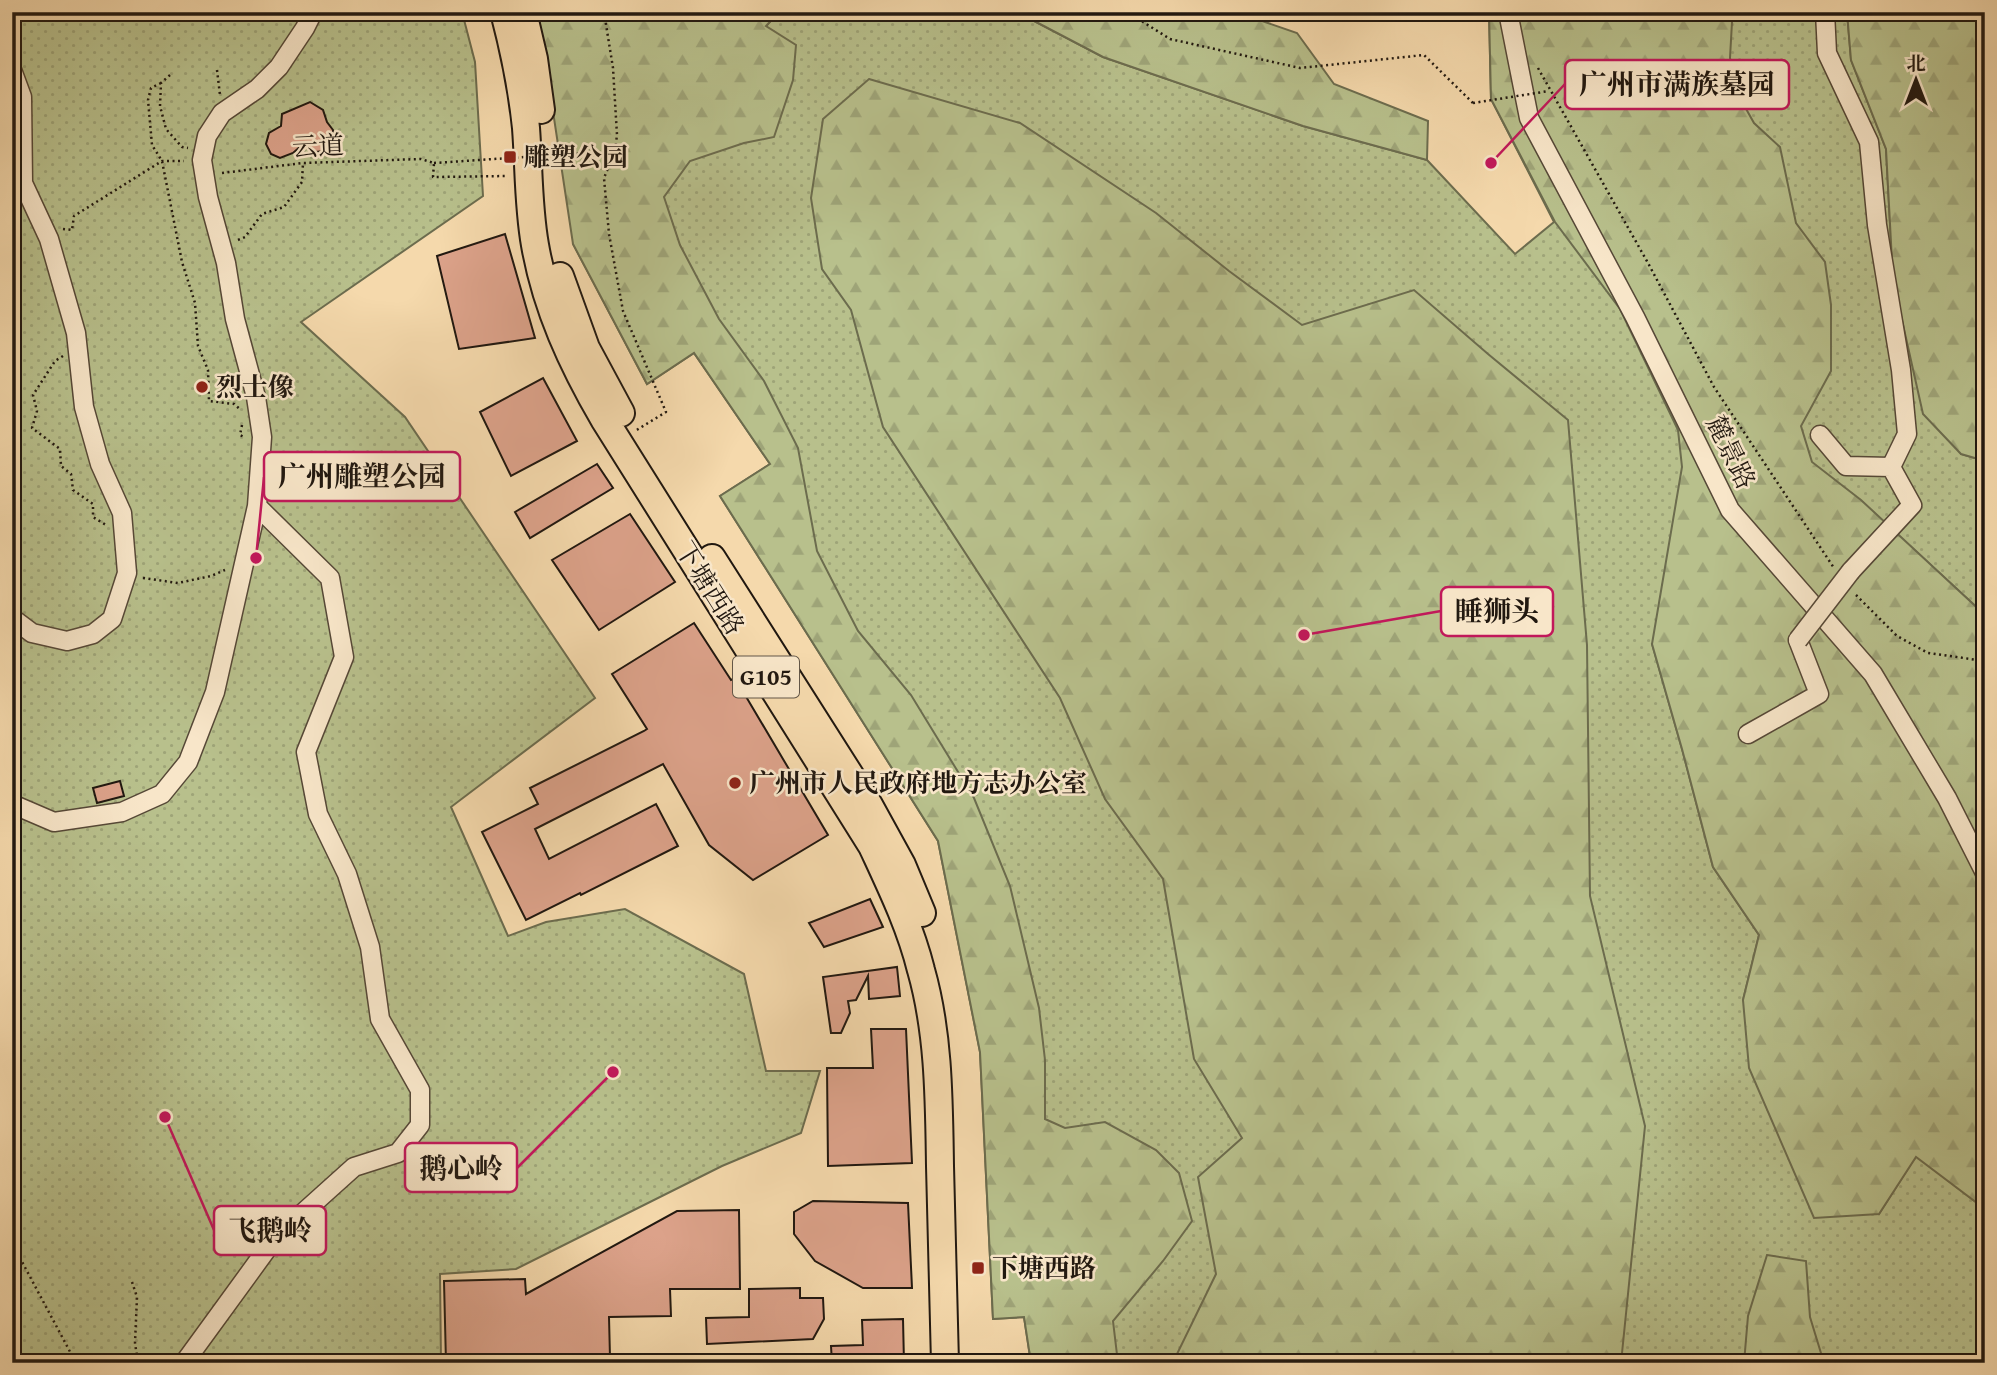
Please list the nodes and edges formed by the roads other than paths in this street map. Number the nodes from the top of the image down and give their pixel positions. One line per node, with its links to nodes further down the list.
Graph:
1 (313, 12): 9 (street)
2 (504, 12): 15 (highway, 下塘西路 / G105)
3 (523, 12): 16 (highway, 下塘西路 / G105)
4 (1508, 12): 13 (street, 麓景路)
5 (1825, 12): 8 (street)
6 (12, 70): 10 (street)
7 (1820, 435): 8 (street)
8 (1892, 467): 11 (street, bridge)
9 (257, 506): 12 (street); 14 (street)
10 (12, 618)
11 (1748, 734)
12 (12, 804)
13 (1985, 873)
14 (184, 1363)
15 (945, 1363)
16 (961, 1363)

